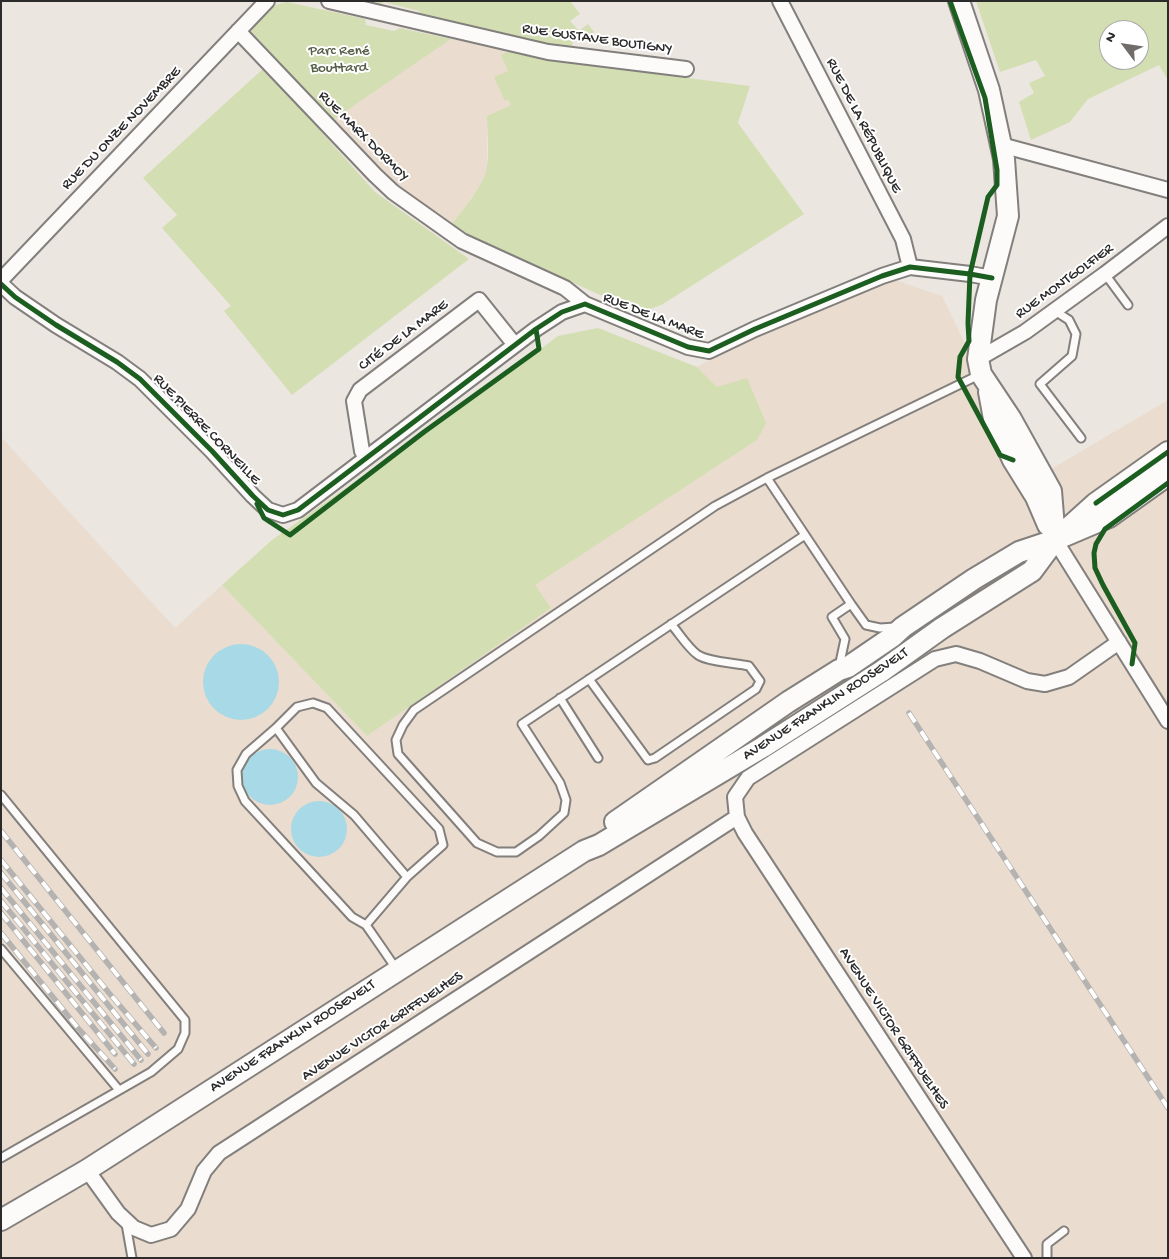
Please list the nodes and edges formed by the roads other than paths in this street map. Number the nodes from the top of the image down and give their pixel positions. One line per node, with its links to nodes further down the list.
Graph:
1 (329, 1): 6 (street, RUE GUSTAVE BOUTIGNY)
2 (780, 1): 10 (street, RUE DE LA RÉPUBLIQUE)
3 (959, 1): 7 (main road)
4 (263, 2): 5 (street, RUE DU ONZE NOVEMBRE)
5 (238, 31): 13 (street, RUE DU ONZE NOVEMBRE); 15 (street, RUE MARX DORMOY)
6 (686, 69)
7 (1001, 145): 8 (street); 12 (main road)
8 (1168, 190)
9 (1168, 226): 11 (street, RUE MONTGOLFIER)
10 (910, 267): 12 (street, RUE DE LA MARE); 15 (street, RUE DE LA MARE)
11 (1105, 274): 16 (lane); 17 (street, RUE MONTGOLFIER)
12 (992, 278): 19 (main road)
13 (1, 280)
14 (1, 284): 25 (street, RUE PIERRE CORNEILLE)
15 (585, 304): 18 (street, RUE DE LA MARE)
16 (1128, 305)
17 (1055, 310): 19 (street, RUE MONTGOLFIER); 20 (lane)
18 (515, 345): 22 (street, RUE DE LA MARE); 22 (street, CITÉ DE LA MARE)
19 (982, 373): 24 (lane); 27 (main road)
20 (1081, 438)
21 (1168, 452): 27 (main road, AVENUE FRANKLIN ROOSEVELT)
22 (366, 458): 25 (street, RUE DE LA MARE)
23 (1168, 475): 27 (main road, AVENUE FRANKLIN ROOSEVELT)
24 (767, 478): 26 (lane); 34 (lane)
25 (268, 510)
26 (805, 535): 28 (lane); 29 (lane)
27 (1055, 540): 30 (main road, AVENUE FRANKLIN ROOSEVELT); 31 (street); 40 (main road, AVENUE FRANKLIN ROOSEVELT)
28 (851, 604): 30 (lane); 32 (lane)
29 (671, 624): 33 (lane); 33 (lane)
30 (903, 626): 32 (main road, AVENUE FRANKLIN ROOSEVELT)
31 (1119, 642): 35 (street); 39 (street)
32 (838, 670): 40 (main road, AVENUE FRANKLIN ROOSEVELT)
33 (589, 679): 34 (lane)
34 (560, 698): 37 (lane)
35 (1168, 721)
36 (276, 728): 41 (lane); 41 (lane); 42 (lane)
37 (598, 758)
38 (1, 795): 45 (lane)
39 (737, 817): 49 (street, AVENUE VICTOR GRIFFUELHES); 52 (street, AVENUE VICTOR GRIFFUELHES)
40 (584, 851): 44 (main road, AVENUE FRANKLIN ROOSEVELT)
41 (407, 877): 42 (lane)
42 (366, 925): 44 (lane)
43 (1, 949): 45 (lane)
44 (397, 970): 47 (main road, AVENUE FRANKLIN ROOSEVELT)
45 (119, 1090): 46 (lane)
46 (1, 1158)
47 (88, 1170): 48 (main road, AVENUE FRANKLIN ROOSEVELT); 49 (street, AVENUE VICTOR GRIFFUELHES)
48 (1, 1220)
49 (126, 1220): 51 (lane)
50 (1064, 1232): 53 (lane)
51 (132, 1258)
52 (1024, 1258)
53 (1047, 1258)

